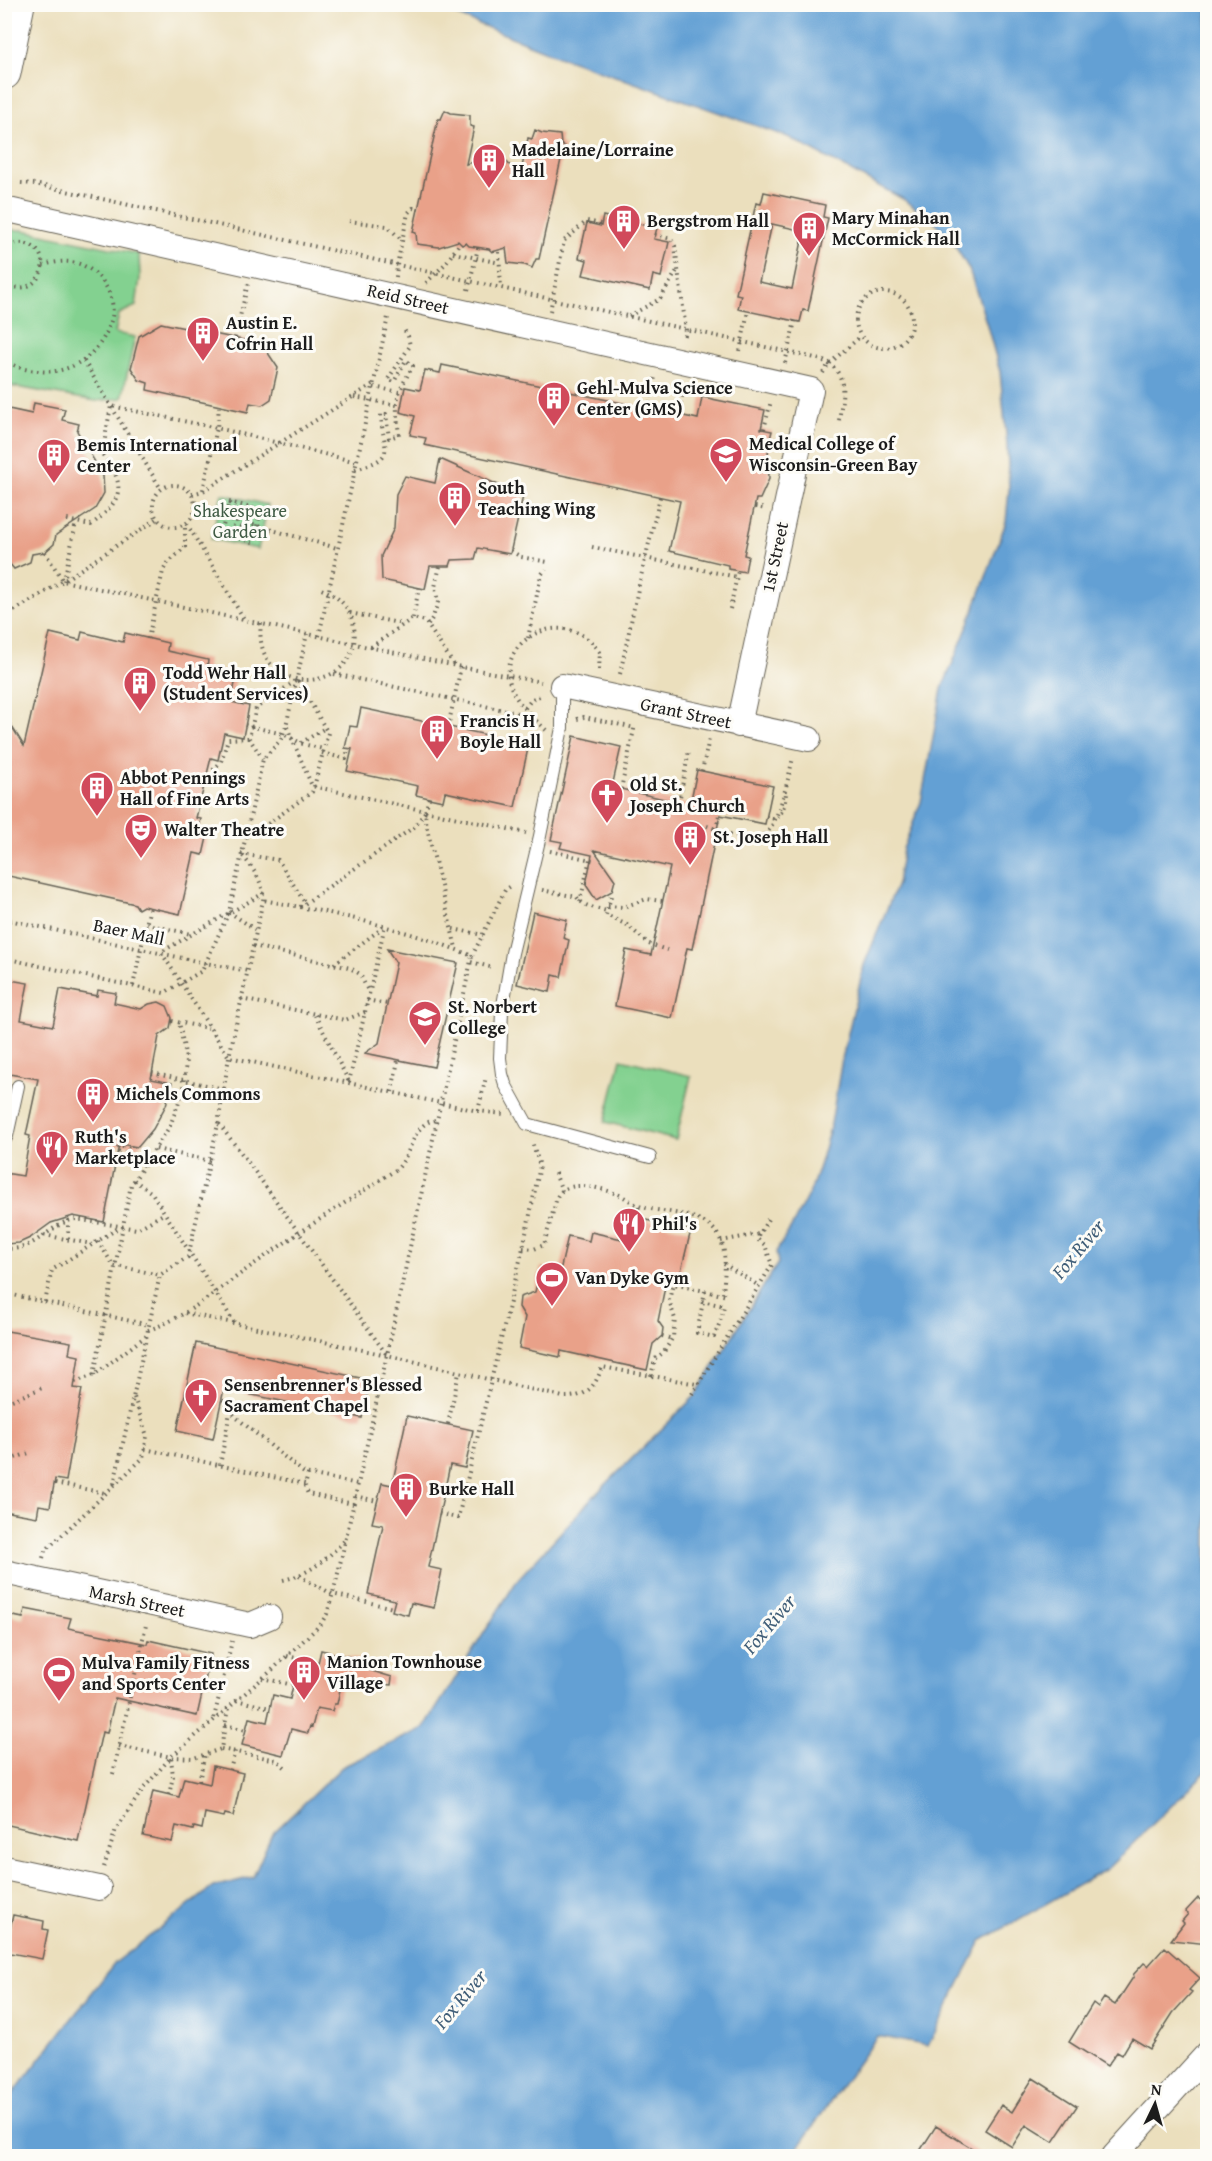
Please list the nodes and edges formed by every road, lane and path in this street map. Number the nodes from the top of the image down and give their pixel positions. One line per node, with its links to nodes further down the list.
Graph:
1 (15, 15): 2 (main road)
2 (4, 73)
3 (21, 183): 18 (path)
4 (4, 209): 17 (street, Reid Street)
5 (418, 209): 9 (path)
6 (349, 221): 9 (path)
7 (601, 224): 28 (path)
8 (655, 235): 20 (path)
9 (402, 240): 18 (path)
10 (460, 243): 14 (path)
11 (478, 248): 15 (path)
12 (4, 249): 19 (path)
13 (499, 252): 16 (path)
14 (453, 253): 15 (path); 21 (path)
15 (476, 258): 16 (path); 22 (path)
16 (500, 263): 25 (path)
17 (252, 264): 27 (street, Reid Street); 37 (path)
18 (397, 265): 21 (path); 27 (path)
19 (42, 266): 24 (path); 42 (path)
20 (678, 268): 31 (path); 35 (path)
21 (436, 274): 22 (path); 27 (path)
22 (470, 281): 25 (path); 30 (path)
23 (4, 282): 24 (path)
24 (11, 286): 26 (path)
25 (501, 288): 28 (path)
26 (4, 295)
27 (398, 297): 30 (street, Reid Street); 46 (path)
28 (552, 299): 31 (path); 34 (path)
29 (748, 311): 38 (path)
30 (463, 312): 34 (street, Reid Street)
31 (628, 317): 35 (path)
32 (795, 321): 39 (path)
33 (403, 328): 48 (path)
34 (546, 330): 41 (street, Reid Street)
35 (686, 330): 38 (path); 41 (path)
36 (861, 336): 36 (path); 43 (path)
37 (235, 338)
38 (742, 342): 39 (path); 44 (path)
39 (788, 352): 43 (path); 45 (path)
40 (4, 358): 42 (path)
41 (676, 360): 44 (street, Reid Street); 56 (path); 57 (path)
42 (84, 362): 53 (path)
43 (829, 364): 47 (path); 58 (path)
44 (736, 373): 45 (street, Reid Street)
45 (780, 383): 47 (street, Reid Street)
46 (375, 385): 48 (path); 50 (path); 51 (path)
47 (812, 390): 122 (street, 1st Street)
48 (398, 392): 49 (path); 52 (path)
49 (404, 393)
50 (354, 397): 51 (path); 60 (path)
51 (371, 401): 52 (path); 61 (path)
52 (396, 405): 54 (path); 62 (path)
53 (111, 406): 59 (path); 63 (path); 74 (path)
54 (402, 406)
55 (219, 407): 59 (path)
56 (648, 409)
57 (678, 415)
58 (839, 421)
59 (217, 428): 60 (path); 64 (path)
60 (280, 443): 61 (path); 64 (path)
61 (357, 462): 62 (path)
62 (355, 469): 82 (path)
63 (161, 489): 65 (path); 72 (path)
64 (203, 491): 65 (path)
65 (192, 494): 70 (path)
66 (660, 497): 85 (path)
67 (229, 502): 68 (path); 71 (path); 75 (path)
68 (246, 506): 69 (path); 75 (path)
69 (261, 510): 75 (path); 77 (path)
70 (195, 513): 71 (path); 76 (path)
71 (225, 518): 75 (path); 78 (path)
72 (157, 519): 76 (path); 91 (path)
73 (67, 520): 74 (path)
74 (76, 522): 91 (path)
75 (242, 522): 77 (path); 78 (path); 79 (path); 80 (path)
76 (186, 524): 96 (path); 102 (path)
77 (257, 526): 80 (path); 82 (path)
78 (221, 534): 79 (path)
79 (238, 538): 80 (path)
80 (254, 542)
81 (592, 547): 85 (path)
82 (337, 548): 94 (path)
83 (511, 551): 86 (path)
84 (45, 552): 91 (path)
85 (646, 558): 90 (path); 115 (path)
86 (548, 562)
87 (440, 566): 105 (path)
88 (546, 569): 108 (path)
89 (738, 571): 90 (path)
90 (737, 577): 97 (path)
91 (63, 581): 96 (path); 98 (path)
92 (318, 588): 94 (path)
93 (419, 588): 101 (path)
94 (328, 592): 99 (path); 107 (path)
95 (4, 599): 98 (path)
96 (156, 601): 102 (path); 109 (path)
97 (730, 609)
98 (11, 613): 100 (path)
99 (350, 613): 104 (path); 110 (path)
100 (4, 617)
101 (413, 618): 104 (path); 105 (path)
102 (244, 620): 103 (path)
103 (261, 624): 106 (path); 116 (path)
104 (404, 625): 111 (path)
105 (428, 625): 112 (path)
106 (306, 634): 107 (path); 116 (path)
107 (319, 636): 110 (path)
108 (528, 638)
109 (148, 639)
110 (354, 643): 111 (path); 114 (path)
111 (370, 647): 112 (path)
112 (454, 666): 113 (path)
113 (461, 667): 117 (path); 118 (path)
114 (333, 674): 116 (path); 118 (path)
115 (620, 674)
116 (297, 680): 124 (path); 125 (path); 127 (path)
117 (562, 686): 119 (street, Grant Street); 150 (lane)
118 (454, 700): 120 (path); 126 (path)
119 (640, 703): 121 (street, Grant Street); 140 (path)
120 (532, 716)
121 (713, 719): 122 (street, Grant Street); 138 (path)
122 (739, 725): 131 (street, Grant Street)
123 (245, 726): 125 (path)
124 (286, 726): 128 (path); 129 (path)
125 (252, 727): 128 (path); 130 (path)
126 (448, 727)
127 (325, 728): 132 (path); 134 (path)
128 (283, 734): 129 (path); 136 (path)
129 (291, 737): 132 (path); 139 (path)
130 (249, 738): 136 (path); 137 (path)
131 (803, 738): 146 (path)
132 (302, 743): 134 (path)
133 (348, 749): 134 (path)
134 (323, 751): 139 (path)
135 (689, 751): 142 (path)
136 (263, 759): 149 (path)
137 (213, 770)
138 (702, 771)
139 (314, 787): 143 (path); 149 (path)
140 (621, 789)
141 (429, 798): 143 (path)
142 (679, 802)
143 (425, 813): 150 (path); 160 (path); 168 (path)
144 (719, 815): 148 (path)
145 (766, 817): 146 (path)
146 (776, 819): 148 (path)
147 (707, 826): 148 (path)
148 (716, 829)
149 (246, 833): 151 (path)
150 (539, 842): 152 (path); 154 (lane)
151 (240, 854): 155 (path); 160 (path); 164 (path)
152 (590, 859): 153 (path); 159 (path)
153 (596, 861)
154 (528, 886): 159 (path); 171 (path); 203 (lane)
155 (264, 893): 157 (path); 164 (path)
156 (611, 896): 163 (path)
157 (263, 900): 162 (path); 169 (path)
158 (663, 901): 163 (path)
159 (580, 902): 163 (path)
160 (305, 903): 162 (path)
161 (150, 907): 166 (path)
162 (300, 907): 167 (path)
163 (608, 908): 175 (path)
164 (229, 912): 169 (path); 170 (path); 179 (path)
165 (4, 919): 173 (path, Baer Mall)
166 (146, 924): 170 (path); 173 (path)
167 (385, 925): 174 (path); 180 (path); 184 (path)
168 (453, 929): 171 (path); 174 (path)
169 (256, 930): 172 (path)
170 (192, 934): 176 (path)
171 (483, 935): 177 (path)
172 (253, 946): 180 (path); 181 (path)
173 (141, 948): 176 (path, Baer Mall); 183 (path)
174 (457, 949): 177 (path)
175 (667, 950)
176 (160, 952): 179 (path, Baer Mall); 182 (path)
177 (472, 956): 201 (path)
178 (4, 958): 183 (path)
179 (205, 963): 181 (path, Baer Mall); 182 (path)
180 (334, 964): 184 (path)
181 (248, 970): 185 (path)
182 (179, 983): 183 (path); 192 (path)
183 (133, 986)
184 (369, 994): 186 (path)
185 (241, 999): 189 (path); 193 (path)
186 (367, 1000): 187 (path); 188 (path)
187 (387, 1004)
188 (365, 1012): 189 (path); 197 (path)
189 (315, 1015): 197 (path)
190 (172, 1021): 191 (path)
191 (179, 1022): 192 (path); 196 (path)
192 (208, 1028): 193 (path)
193 (229, 1057): 197 (path); 199 (path)
194 (398, 1060): 200 (path)
195 (152, 1074): 196 (path)
196 (185, 1080): 199 (path); 207 (path)
197 (349, 1082): 200 (path)
198 (18, 1086): 205 (lane)
199 (224, 1089): 204 (path)
200 (392, 1092): 201 (path)
201 (440, 1103): 202 (path); 203 (path)
202 (437, 1120): 221 (path); 252 (path)
203 (524, 1120): 208 (lane); 230 (path)
204 (218, 1124): 211 (path); 221 (path)
205 (4, 1141)
206 (133, 1146): 209 (path)
207 (156, 1149): 209 (path); 211 (path)
208 (650, 1157)
209 (149, 1159): 212 (path)
210 (112, 1160): 212 (path)
211 (210, 1161): 231 (path)
212 (144, 1166): 214 (path)
213 (555, 1173): 215 (path)
214 (134, 1180): 217 (path); 220 (path)
215 (562, 1191): 216 (path); 230 (path)
216 (639, 1206): 222 (path); 226 (path)
217 (165, 1213): 220 (path); 231 (path)
218 (68, 1219): 220 (path); 224 (path); 225 (path)
219 (768, 1219): 223 (path)
220 (122, 1227): 227 (path); 233 (path)
221 (299, 1232): 238 (path); 252 (path)
222 (633, 1232)
223 (760, 1233): 226 (path); 237 (path)
224 (44, 1234): 225 (path); 229 (path)
225 (68, 1239): 228 (path)
226 (721, 1240): 232 (path)
227 (98, 1241): 228 (path); 233 (path)
228 (93, 1244): 244 (path)
229 (4, 1248)
230 (523, 1248): 241 (path)
231 (189, 1251): 234 (path); 238 (path)
232 (724, 1264): 237 (path); 239 (path)
233 (117, 1265): 234 (path); 246 (path)
234 (160, 1275): 248 (path)
235 (664, 1282): 236 (path)
236 (673, 1284): 239 (path); 251 (path)
237 (759, 1286): 260 (path)
238 (215, 1291): 245 (path); 247 (path)
239 (705, 1291): 243 (path)
240 (4, 1293): 244 (path)
241 (511, 1300): 242 (path); 258 (path)
242 (519, 1301)
243 (702, 1301): 243 (path)
244 (45, 1302): 246 (path)
245 (184, 1312): 247 (path); 248 (path)
246 (107, 1316): 248 (path); 256 (path)
247 (234, 1323): 252 (path)
248 (148, 1328): 249 (path)
249 (147, 1335): 256 (path); 263 (path)
250 (662, 1336): 251 (path)
251 (672, 1339): 257 (path)
252 (387, 1355): 255 (path); 276 (path)
253 (620, 1364): 254 (path)
254 (618, 1370): 257 (path); 258 (path)
255 (459, 1373): 258 (path); 267 (path)
256 (94, 1375): 259 (path)
257 (651, 1376): 260 (path)
258 (492, 1381): 281 (path)
259 (75, 1382)
260 (698, 1384): 262 (path)
261 (45, 1387): 264 (path)
262 (692, 1394)
263 (134, 1396): 268 (path); 274 (path)
264 (12, 1400)
265 (222, 1401): 266 (path)
266 (230, 1412): 271 (path); 272 (path)
267 (448, 1424)
268 (145, 1449): 271 (path); 274 (path)
269 (32, 1452): 270 (path)
270 (4, 1462)
271 (220, 1465): 275 (path)
272 (308, 1474): 275 (path); 276 (path)
273 (55, 1483): 277 (path)
274 (114, 1484): 277 (path)
275 (305, 1484): 280 (path)
276 (358, 1484): 278 (path)
277 (105, 1493): 285 (path)
278 (355, 1496): 279 (path); 280 (path)
279 (377, 1501)
280 (353, 1504): 282 (path)
281 (439, 1514)
282 (345, 1540): 284 (path); 287 (path)
283 (4, 1572): 285 (street, Marsh Street)
284 (299, 1576): 286 (path); 287 (path)
285 (38, 1579): 288 (street, Marsh Street)
286 (283, 1580)
287 (332, 1594): 289 (path); 292 (path)
288 (150, 1604): 291 (street, Marsh Street); 302 (path)
289 (393, 1608)
290 (269, 1617): 291 (street, Marsh Street)
291 (237, 1622): 299 (path)
292 (286, 1656): 293 (path); 294 (path)
293 (318, 1663)
294 (261, 1678): 295 (path); 296 (path)
295 (293, 1685)
296 (236, 1700): 297 (path); 298 (path)
297 (228, 1707): 299 (path); 300 (path)
298 (270, 1708)
299 (214, 1719): 306 (path)
300 (225, 1725): 301 (path); 303 (path)
301 (246, 1730)
302 (119, 1746): 306 (path); 309 (path)
303 (221, 1749): 304 (path); 305 (path)
304 (235, 1751): 307 (path); 308 (path)
305 (205, 1754): 306 (path); 310 (path)
306 (171, 1757): 311 (path); 313 (path)
307 (286, 1768)
308 (230, 1770)
309 (113, 1774)
310 (199, 1781)
311 (169, 1795)
312 (4, 1868): 313 (street)
313 (99, 1888)
314 (1208, 2053): 315 (street)
315 (1114, 2157)

